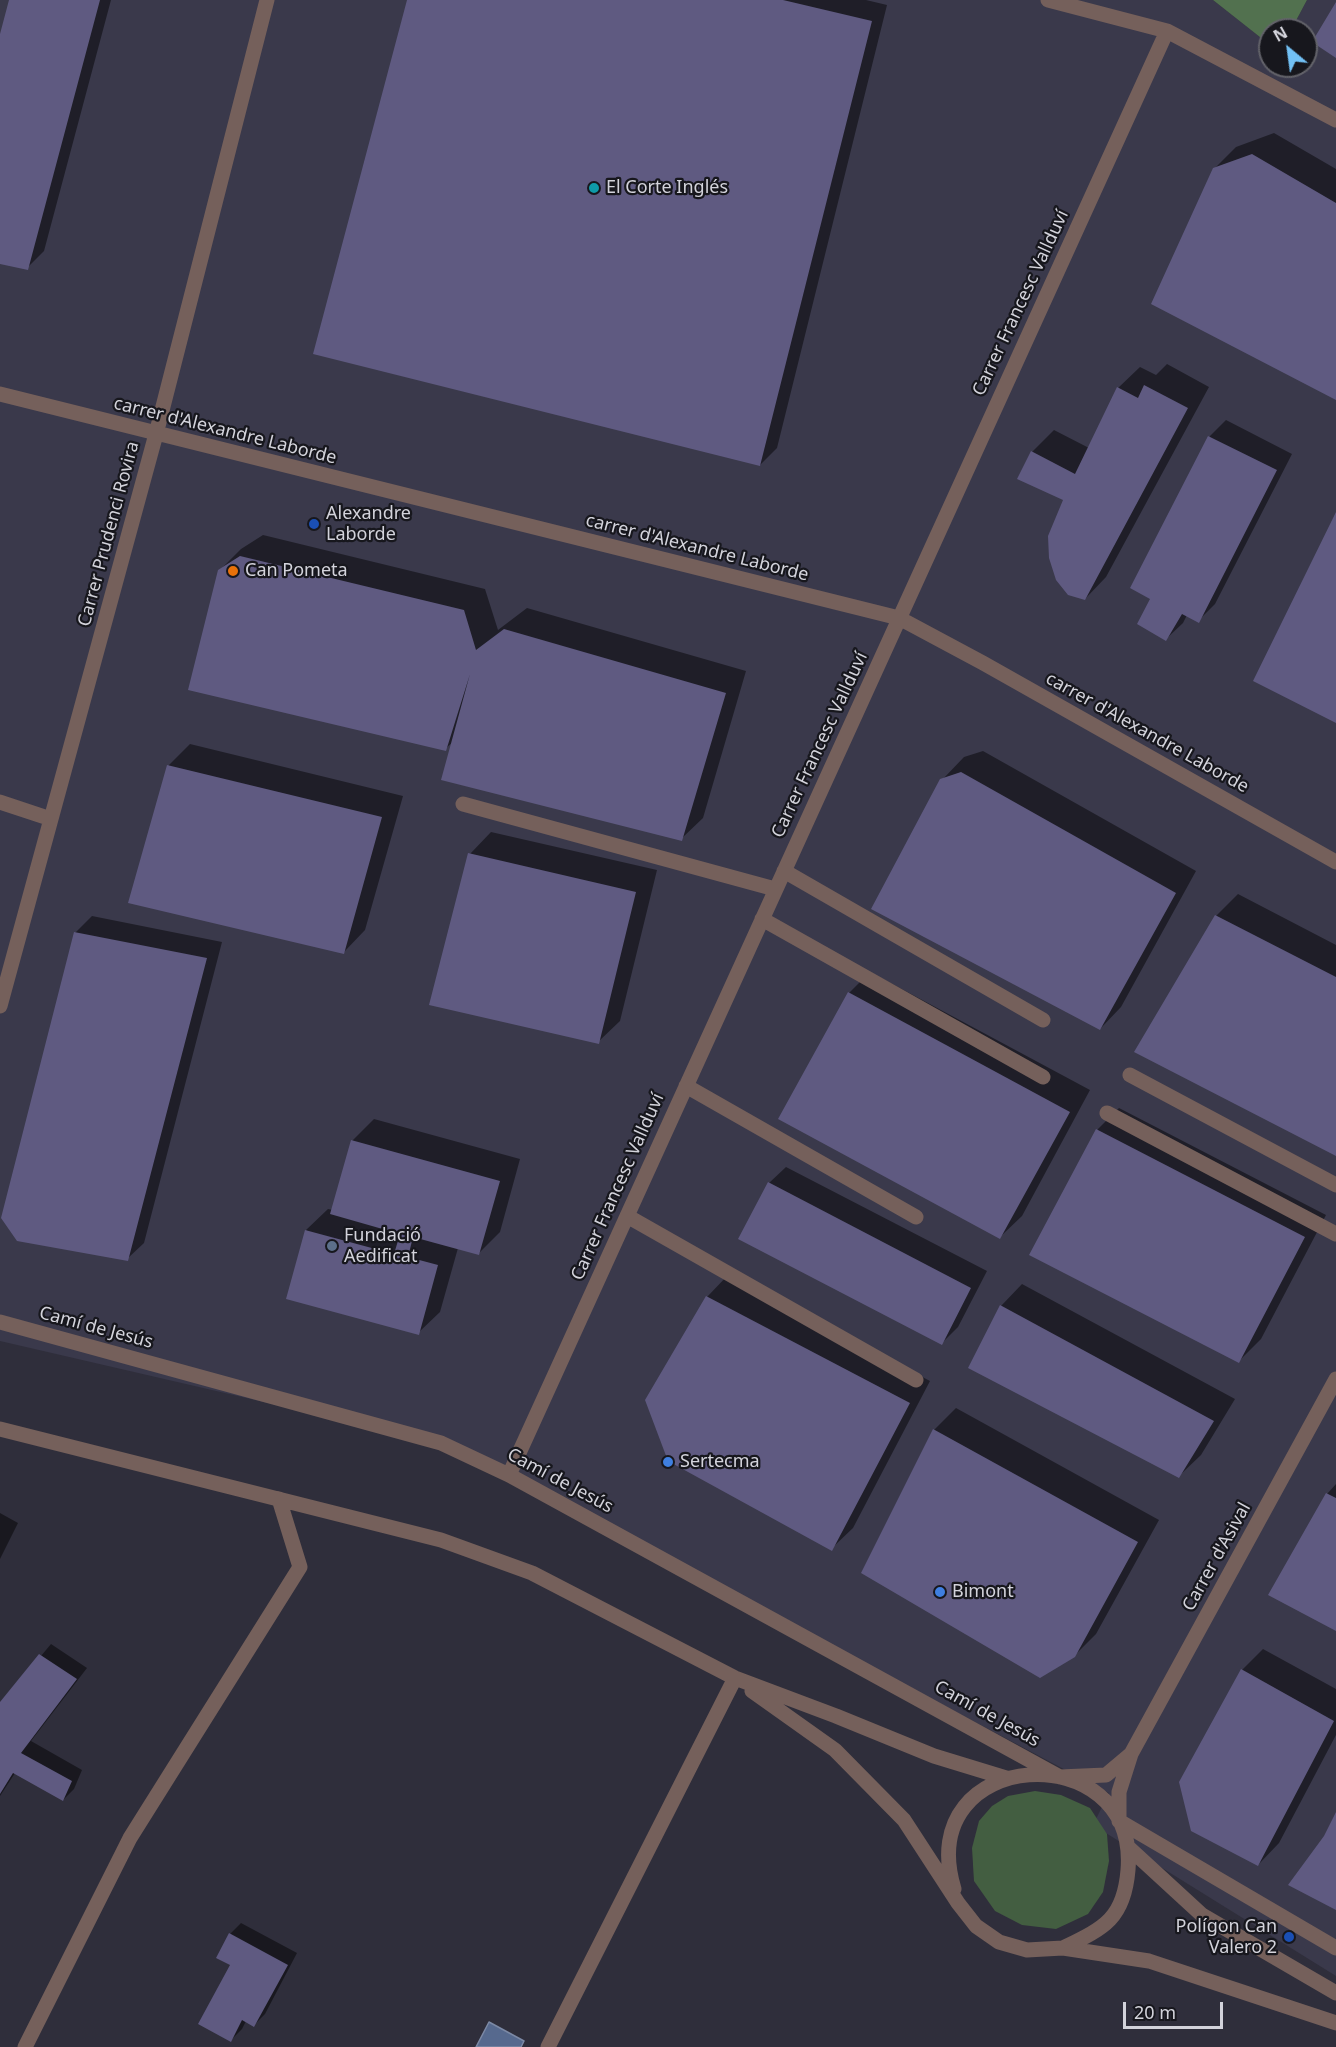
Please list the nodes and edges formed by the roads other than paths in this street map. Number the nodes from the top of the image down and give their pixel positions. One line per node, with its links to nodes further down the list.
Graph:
1 (267, 0): 6 (street, Carrer Prudenci Rovira)
2 (1048, 0): 3 (street)
3 (1167, 31): 4 (street); 7 (street, Carrer Francesc Vallduví)
4 (1336, 120)
5 (0, 394): 6 (street, carrer d'Alexandre Laborde)
6 (156, 434): 7 (street, carrer d'Alexandre Laborde); 10 (street, Carrer Prudenci Rovira)
7 (899, 618): 11 (street, carrer d'Alexandre Laborde); 12 (street, Carrer Francesc Vallduví)
8 (0, 802): 10 (street)
9 (463, 804): 13 (street)
10 (51, 819): 15 (street, Carrer Prudenci Rovira)
11 (1336, 862)
12 (784, 871): 13 (street, Carrer Francesc Vallduví); 16 (street)
13 (775, 889): 14 (street, Carrer Francesc Vallduví)
14 (762, 919): 18 (street); 19 (street, Carrer Francesc Vallduví)
15 (0, 1006)
16 (1043, 1020)
17 (1130, 1075): 21 (street)
18 (1043, 1077)
19 (686, 1086): 22 (street, Carrer Francesc Vallduví); 23 (street)
20 (1107, 1113): 24 (street)
21 (1336, 1185)
22 (627, 1216): 27 (street); 29 (street, Carrer Francesc Vallduví)
23 (916, 1217)
24 (1336, 1234)
25 (0, 1322): 29 (street, Camí de Jesús)
26 (1336, 1379): 32 (street, Carrer d'Asival)
27 (916, 1380)
28 (0, 1429): 30 (street)
29 (509, 1475): 33 (street, Camí de Jesús)
30 (279, 1499): 31 (street); 42 (street)
31 (735, 1678): 34 (street); 37 (street); 43 (street)
32 (1131, 1754): 33 (street); 35 (street)
33 (1060, 1777): 34 (street); 35 (street)
34 (1006, 1778): 37 (street)
35 (1119, 1821): 36 (street); 39 (street)
36 (1128, 1847): 38 (street); 40 (street)
37 (958, 1903): 38 (street)
38 (1063, 1948): 41 (street)
39 (1336, 1948)
40 (1336, 1993)
41 (1336, 2023)
42 (25, 2047)
43 (548, 2047)

